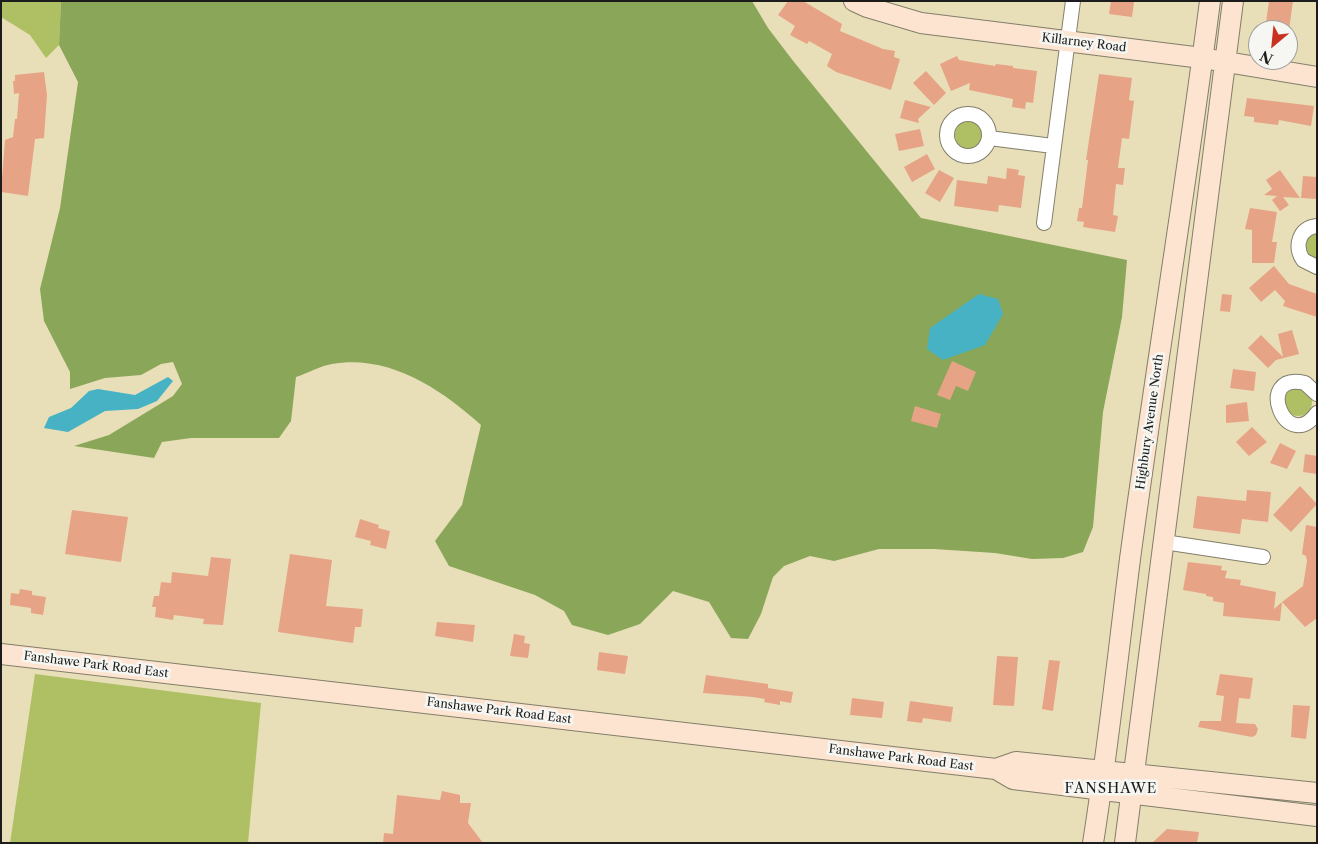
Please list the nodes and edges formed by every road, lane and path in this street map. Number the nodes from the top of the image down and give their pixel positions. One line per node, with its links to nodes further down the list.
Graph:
1 (854, 1): 5 (main road, Killarney Road)
2 (1073, 1): 5 (street)
3 (1210, 1): 6 (main road, Highbury Avenue North)
4 (1233, 1): 7 (main road)
5 (1068, 41): 6 (main road, Killarney Road); 10 (street)
6 (1202, 58): 7 (main road, Killarney Road); 20 (main road, Highbury Avenue North)
7 (1225, 62): 8 (main road, Killarney Road); 16 (main road)
8 (1317, 77)
9 (989, 138): 10 (street)
10 (1053, 146): 11 (street)
11 (1044, 223)
12 (1317, 226): 13 (street)
13 (1317, 267)
14 (1317, 394): 15 (street)
15 (1317, 412)
16 (1164, 542): 17 (street); 21 (main road)
17 (1263, 557)
18 (1, 654): 19 (main road, Fanshawe Park Road East)
19 (996, 769): 20 (main road, Fanshawe Park Road East); 22 (main road, Fanshawe Park Road East)
20 (1103, 771): 21 (main road, Fanshawe Park Road East); 22 (main road, Highbury Avenue North)
21 (1135, 774): 23 (main road, Fanshawe Park Road East); 24 (main road)
22 (1101, 791): 24 (main road, Fanshawe Park Road East); 26 (main road, Highbury Avenue North)
23 (1317, 793)
24 (1132, 795): 25 (main road, Fanshawe Park Road East); 27 (main road)
25 (1317, 816)
26 (1093, 843)
27 (1125, 843)

